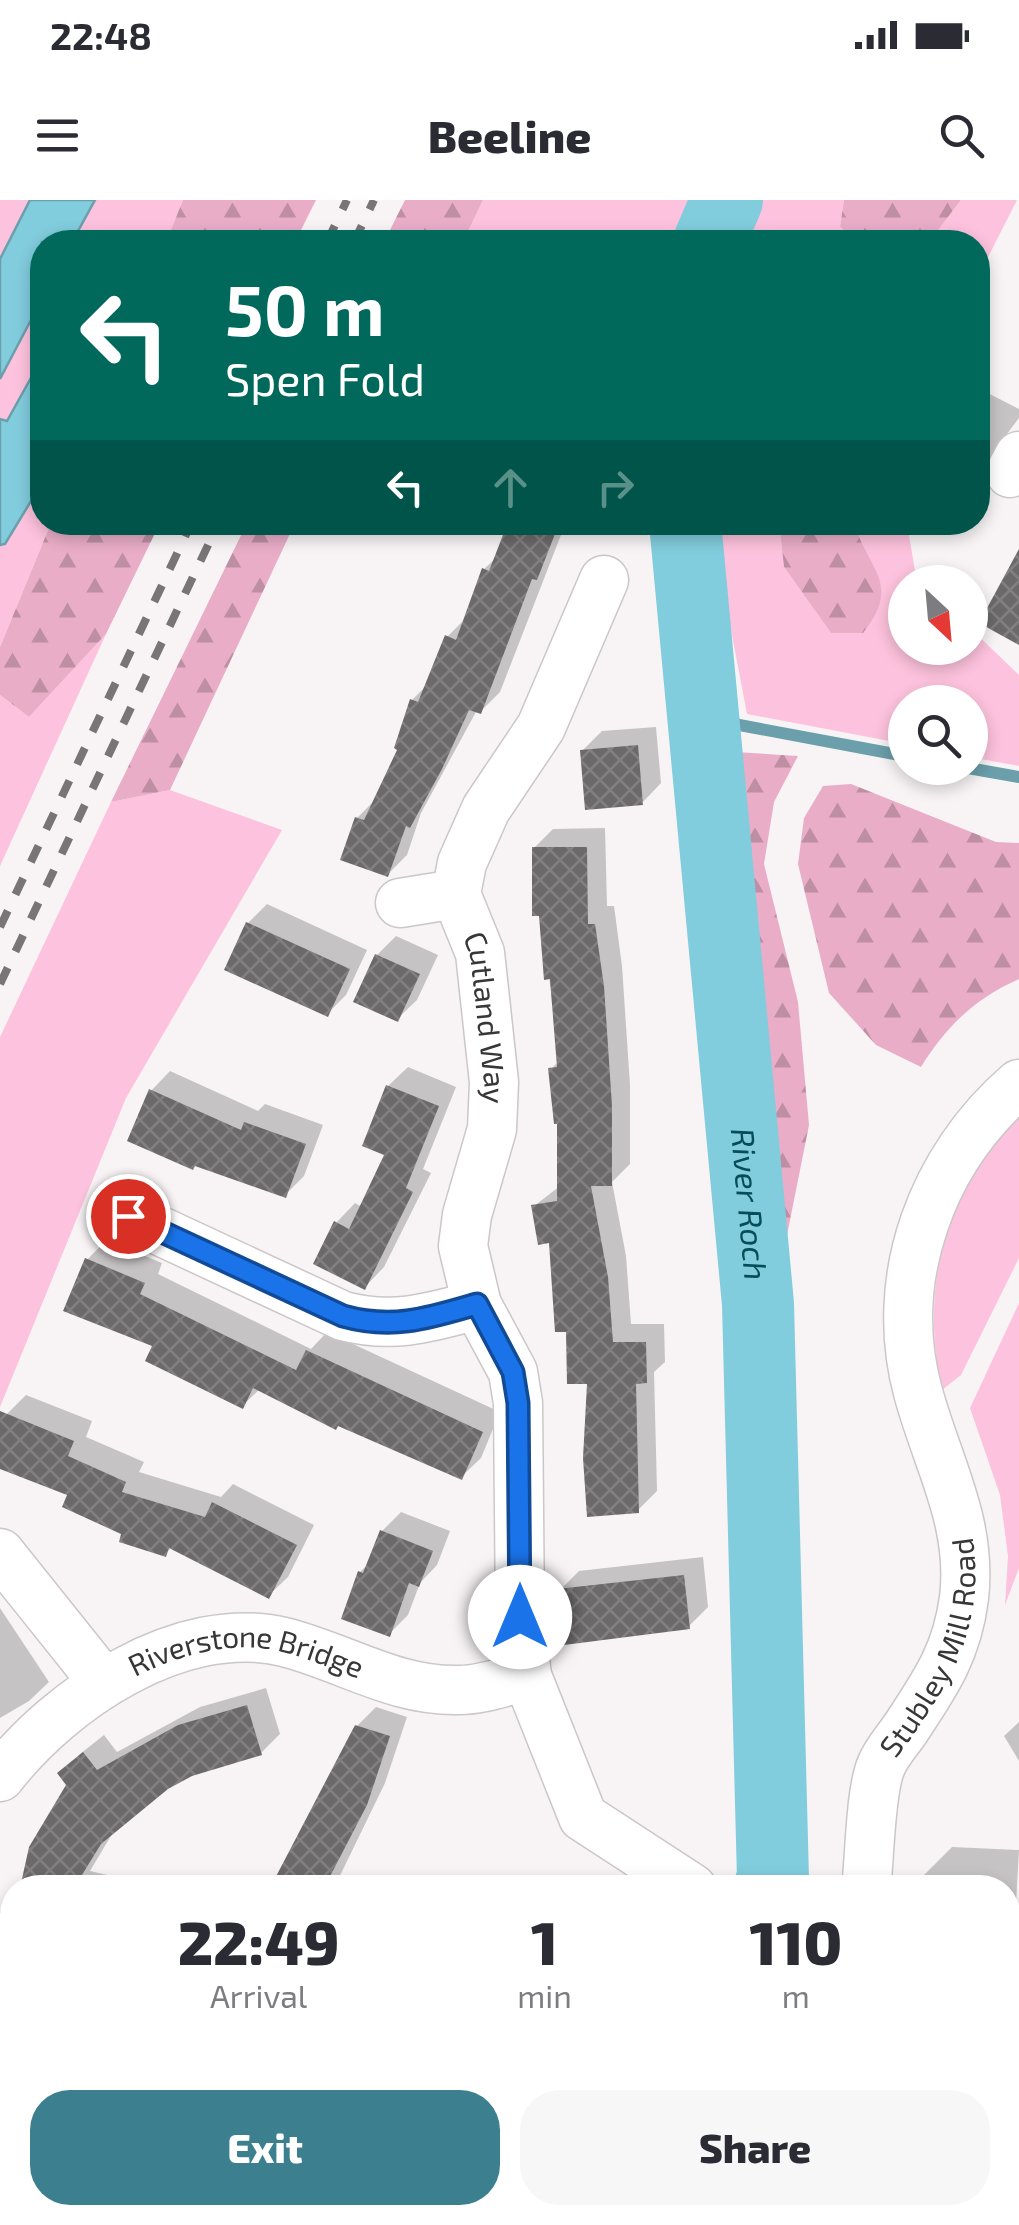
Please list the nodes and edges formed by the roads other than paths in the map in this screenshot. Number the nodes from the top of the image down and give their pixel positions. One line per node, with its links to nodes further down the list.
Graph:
1 (604, 580): 2 (street, Cutland Way)
2 (456, 894): 3 (street); 6 (street, Cutland Way)
3 (400, 902)
4 (1019, 1084): 12 (street, Stubley Mill Road)
5 (128, 1216): 6 (street)
6 (477, 1304): 8 (street, Cutland Way)
7 (0, 1553): 9 (street)
8 (527, 1676): 9 (street, Riverstone Bridge); 11 (street, Cutland Way)
9 (104, 1684): 10 (street, Riverstone Bridge)
10 (0, 1776)
11 (672, 1875)
12 (868, 1875)

